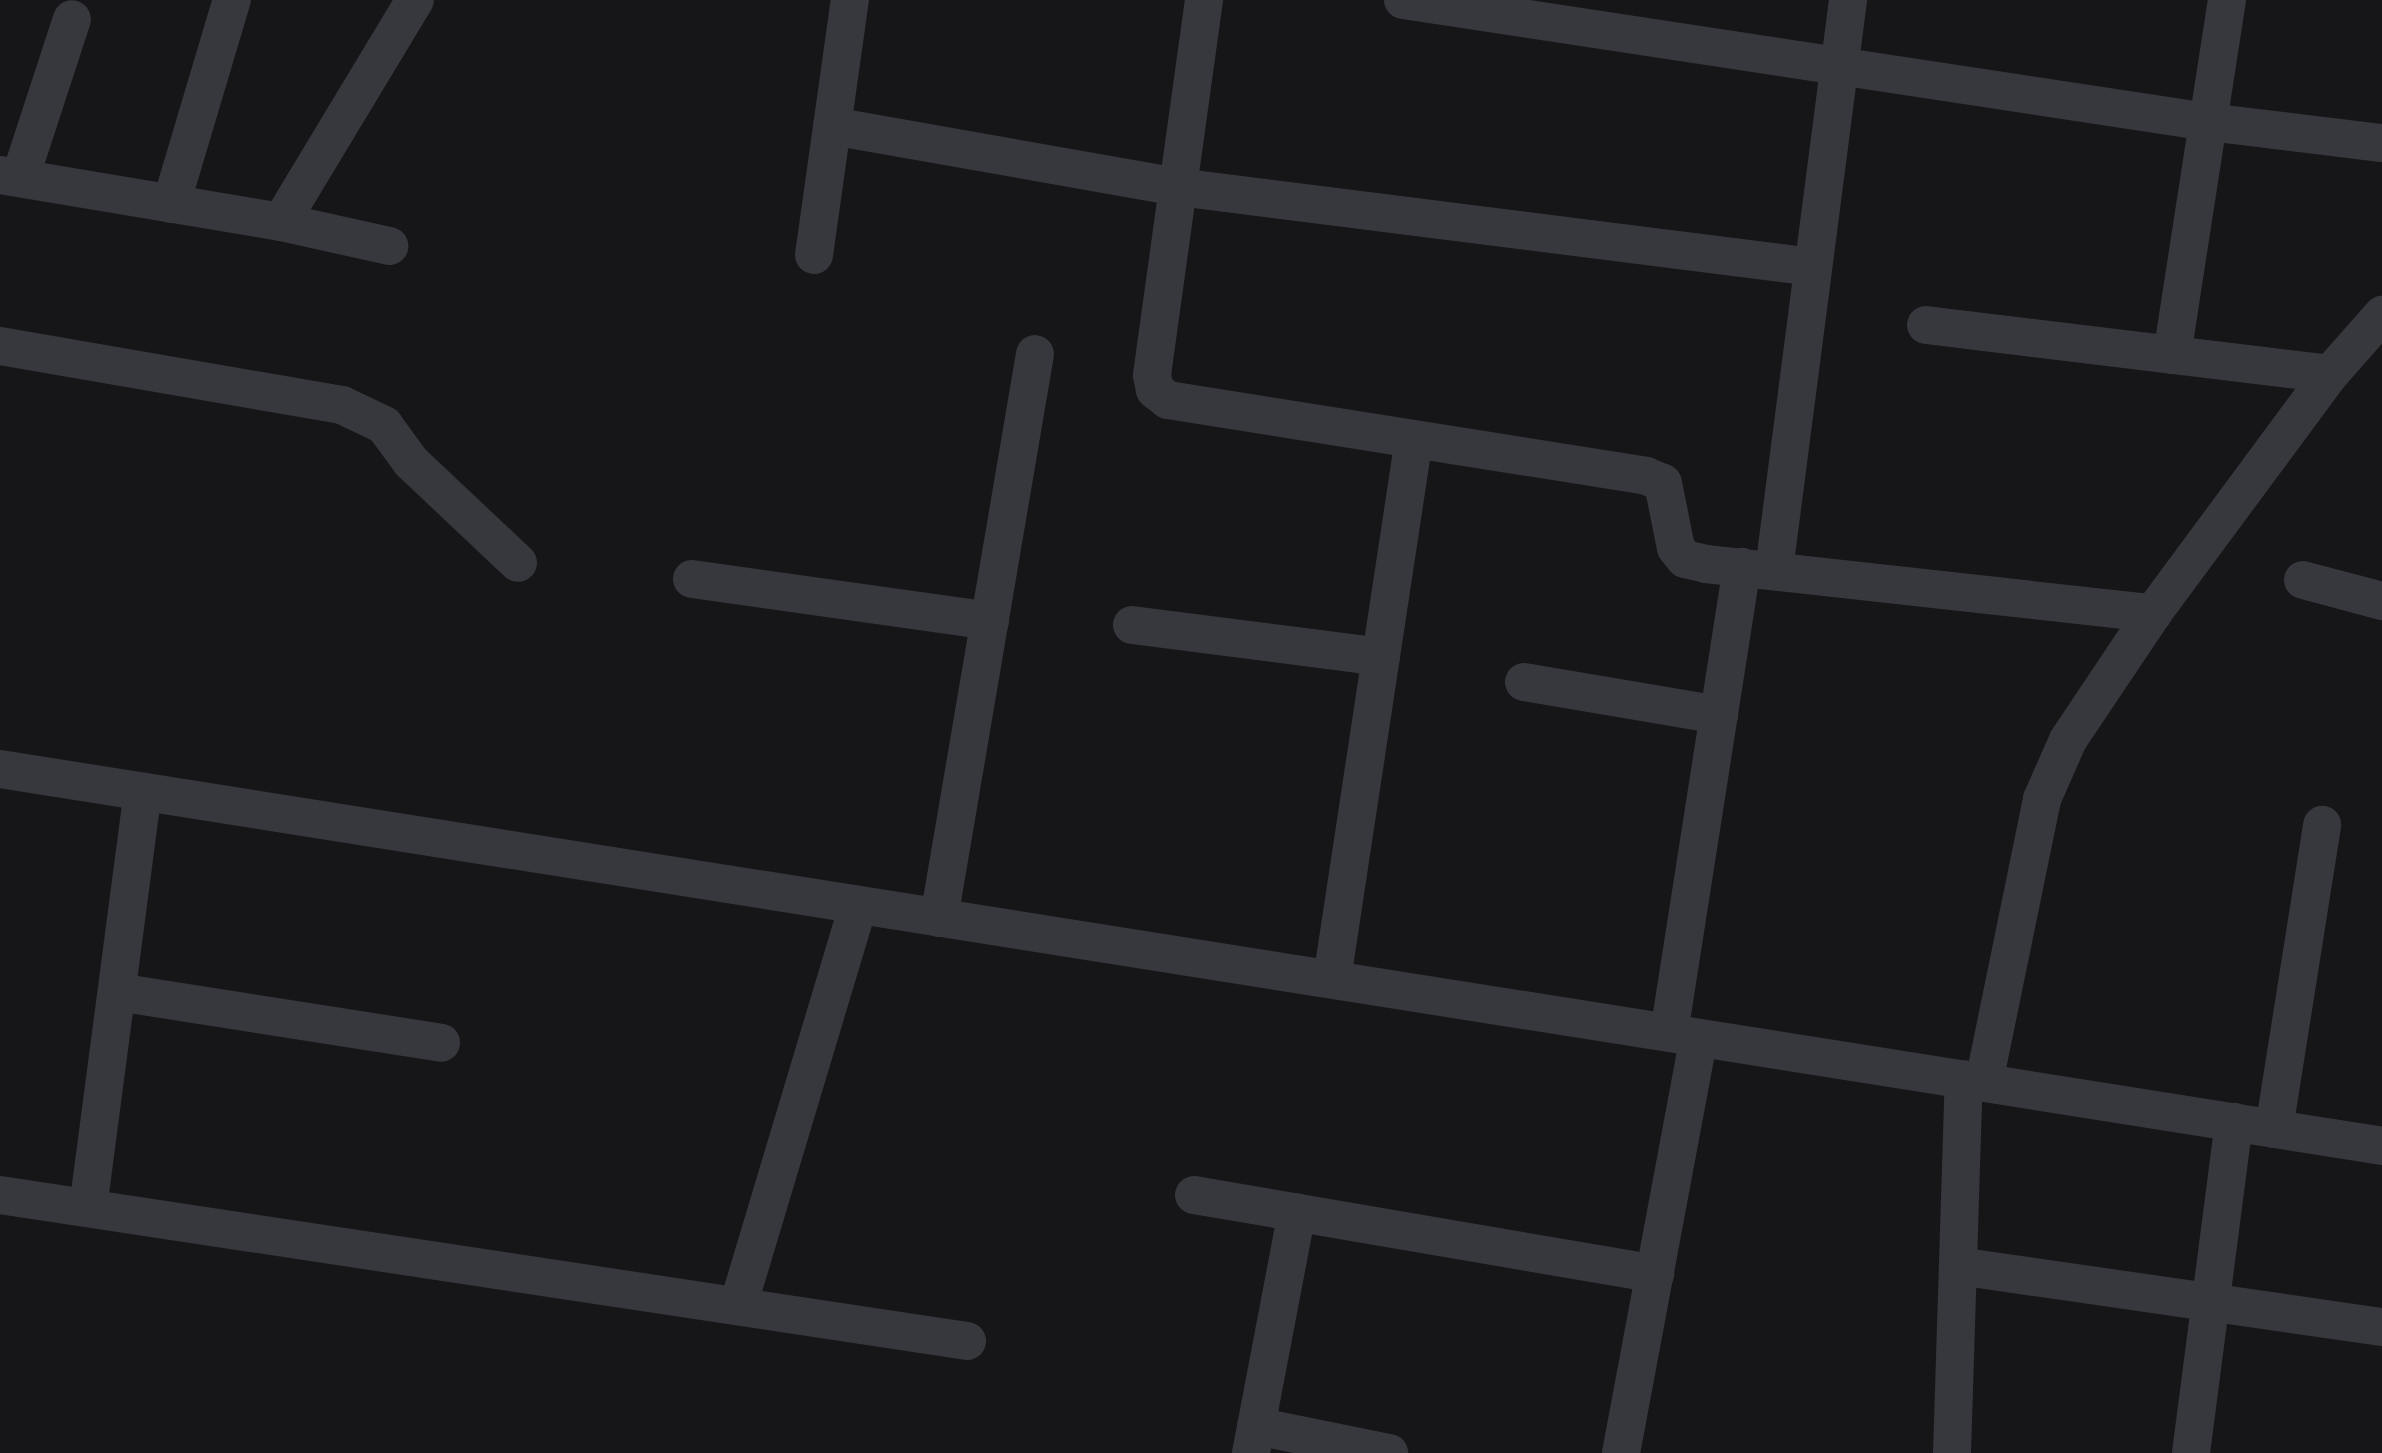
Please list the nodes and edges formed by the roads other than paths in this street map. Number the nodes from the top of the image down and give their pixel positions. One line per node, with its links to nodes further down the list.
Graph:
1 (232, 0): 15 (street)
2 (415, 0): 16 (street)
3 (850, 0): 11 (street)
4 (1204, 0): 14 (street)
5 (1403, 0): 9 (street)
6 (1848, 0): 9 (street)
7 (2227, 0): 10 (street)
8 (72, 19): 13 (street)
9 (1839, 66): 10 (street); 19 (street)
10 (2208, 122): 12 (street); 24 (street)
11 (832, 126): 14 (street); 18 (street)
12 (2382, 143)
13 (10, 176): 15 (street)
14 (1178, 187): 19 (street); 26 (street)
15 (171, 204): 16 (street)
16 (281, 222): 17 (street)
17 (389, 246)
18 (814, 254)
19 (1813, 267): 28 (street)
20 (2382, 315): 25 (street)
21 (1926, 325): 24 (street)
22 (0, 346): 27 (street)
23 (1035, 354): 33 (street)
24 (2172, 355): 25 (street)
25 (2330, 374): 32 (street)
26 (1414, 439): 28 (street); 35 (street)
27 (518, 563)
28 (1758, 568): 32 (street); 37 (street)
29 (692, 579): 33 (street)
30 (2303, 580): 31 (street)
31 (2382, 601)
32 (2153, 612): 47 (street)
33 (990, 621): 42 (street)
34 (1132, 625): 35 (street)
35 (1381, 657): 43 (street)
36 (1524, 682): 37 (street)
37 (1719, 715): 45 (street)
38 (0, 769): 39 (street)
39 (143, 792): 41 (street); 44 (street)
40 (2322, 825): 49 (street)
41 (858, 905): 42 (street); 58 (street)
42 (939, 918): 43 (street)
43 (1332, 979): 45 (street)
44 (117, 992): 46 (street); 53 (street)
45 (1684, 1035): 47 (street); 56 (street)
46 (441, 1043)
47 (1974, 1081): 48 (street); 55 (street)
48 (2234, 1122): 49 (street); 57 (street)
49 (2274, 1129): 50 (street)
50 (2382, 1146)
51 (0, 1195): 53 (street)
52 (1194, 1195): 54 (street)
53 (88, 1208): 58 (street)
54 (1297, 1212): 56 (street); 61 (street)
55 (1958, 1266): 57 (street); 64 (street)
56 (1654, 1274): 63 (street)
57 (2208, 1302): 59 (street); 65 (street)
58 (738, 1306): 60 (street)
59 (2382, 1327)
60 (967, 1340)
61 (1254, 1439): 62 (street)
62 (1389, 1453)
63 (1621, 1453)
64 (1952, 1453)
65 (2191, 1453)

